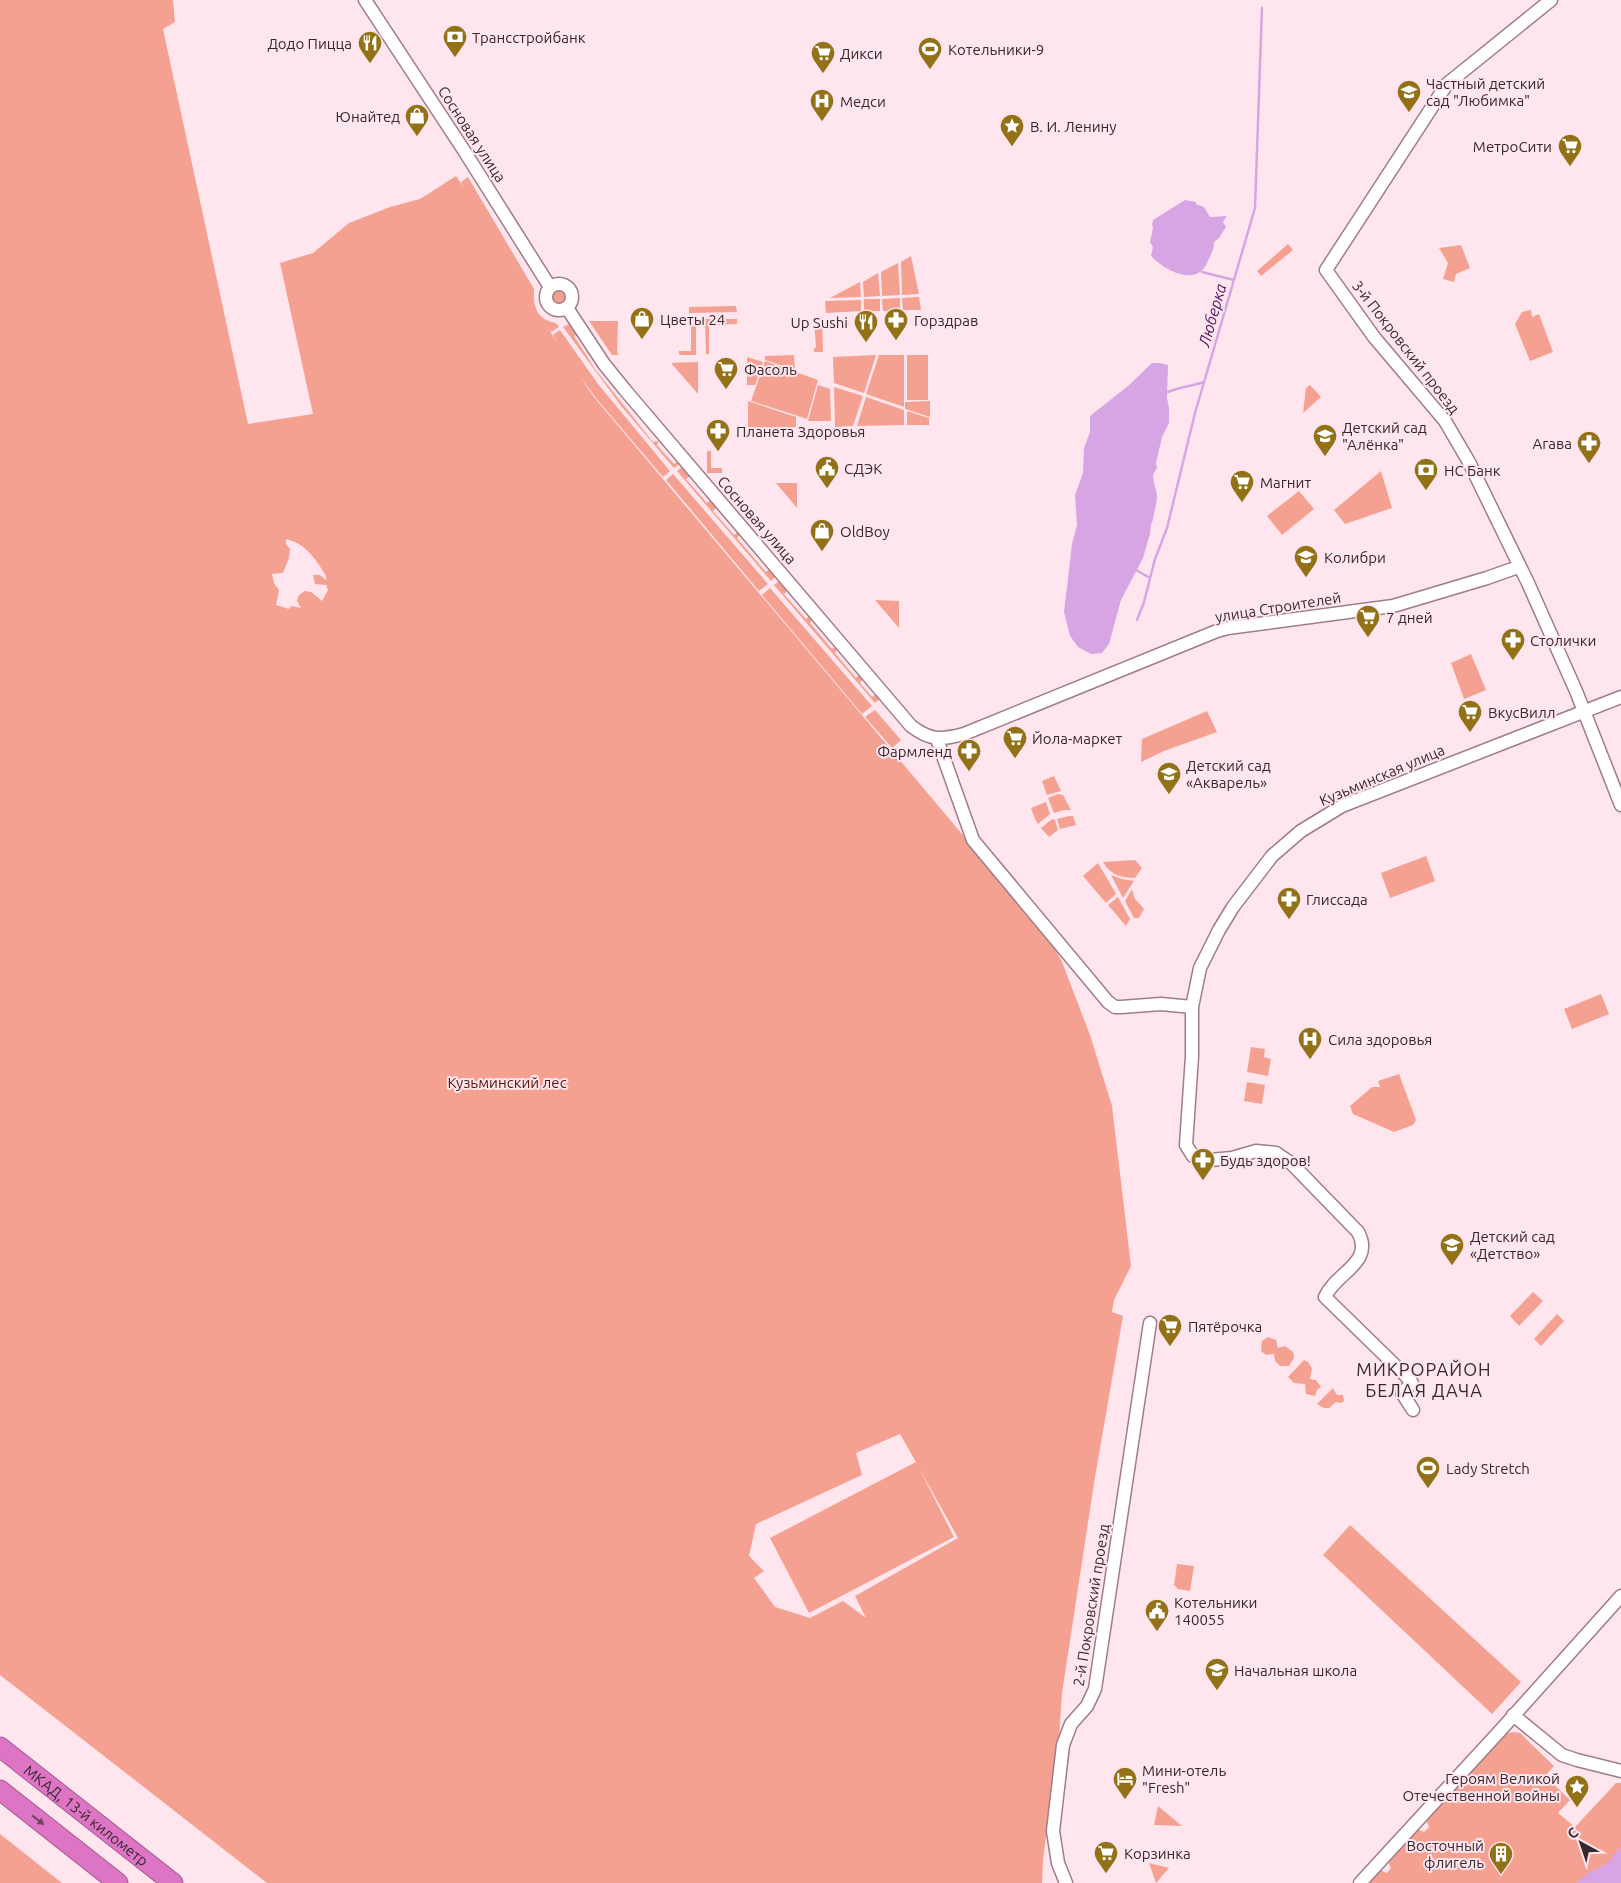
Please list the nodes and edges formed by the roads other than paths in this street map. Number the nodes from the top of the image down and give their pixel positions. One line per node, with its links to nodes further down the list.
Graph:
1 (365, 0): 3 (street, Сосновая улица)
2 (1551, 0): 5 (street, 3-й Покровский проезд)
3 (550, 287): 4 (street, Сосновая улица); 4 (street)
4 (566, 308): 8 (street, Сосновая улица)
5 (1518, 567): 7 (street, 3-й Покровский проезд); 8 (street, улица Строителей)
6 (1621, 697): 7 (street, Кузьминская улица)
7 (1584, 711): 9 (street); 10 (street, Кузьминская улица)
8 (937, 739): 10 (street)
9 (1621, 805)
10 (1192, 1007): 12 (street, Кузьминская улица)
11 (1150, 1323): 20 (street, 2-й Покровский проезд)
12 (1413, 1410)
13 (1621, 1596): 14 (street)
14 (1513, 1715): 16 (street); 21 (street)
15 (0, 1747): 19 (highway, МКАД, 13-й километр)
16 (1621, 1771)
17 (0, 1790): 18 (highway, one-way to 18)
18 (118, 1883)
19 (173, 1883)
20 (1066, 1883)
21 (1360, 1883)

